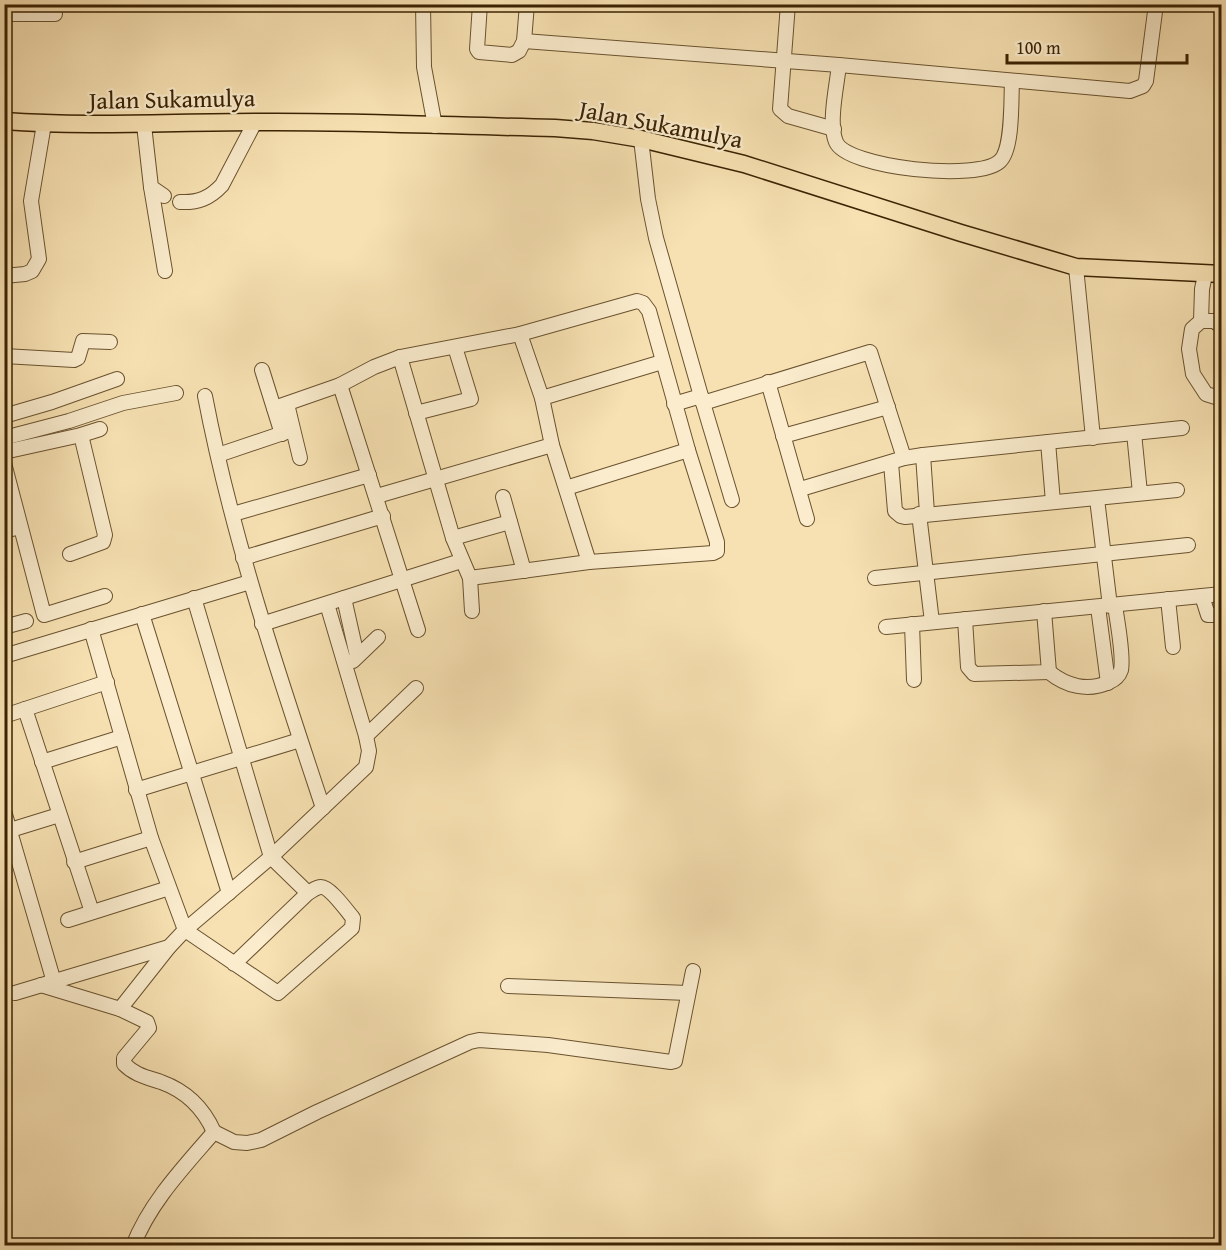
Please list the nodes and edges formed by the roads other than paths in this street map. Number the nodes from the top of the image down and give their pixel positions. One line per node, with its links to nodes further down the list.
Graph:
1 (423, 4): 16 (street)
2 (480, 4): 8 (street)
3 (526, 4): 8 (street)
4 (788, 4): 9 (street)
5 (1156, 4): 11 (street)
6 (4, 14): 7 (street)
7 (55, 14)
8 (524, 41): 9 (street)
9 (783, 61): 10 (street); 17 (street)
10 (839, 65): 11 (street); 17 (street)
11 (1012, 81): 17 (street)
12 (4, 121): 14 (main road, Jalan Sukamulya)
13 (255, 122): 15 (main road, Jalan Sukamulya); 16 (main road, Jalan Sukamulya); 21 (street)
14 (44, 124): 15 (main road, Jalan Sukamulya); 25 (street)
15 (144, 125): 19 (street)
16 (435, 126): 18 (main road, Jalan Sukamulya)
17 (834, 129)
18 (641, 139): 22 (main road, Jalan Sukamulya); 41 (street)
19 (151, 187): 20 (street); 23 (street)
20 (164, 196)
21 (180, 202)
22 (1076, 267): 24 (main road, Jalan Sukamulya); 55 (street)
23 (165, 271)
24 (1213, 274): 26 (street)
25 (4, 276)
26 (1201, 321): 27 (street); 42 (street)
27 (1221, 327)
28 (520, 334): 30 (street); 33 (street); 40 (street)
29 (110, 342): 31 (street)
30 (455, 347): 32 (street); 46 (street)
31 (4, 357)
32 (400, 357): 37 (street); 46 (street)
33 (662, 362): 40 (street); 43 (street)
34 (262, 370): 44 (street)
35 (117, 379): 47 (street)
36 (768, 382): 41 (street); 45 (street); 53 (street)
37 (340, 385): 44 (street); 66 (street)
38 (176, 393): 54 (street)
39 (206, 396): 60 (street)
40 (542, 398): 57 (street)
41 (702, 399): 43 (street); 75 (street)
42 (1221, 399)
43 (674, 404): 58 (street)
44 (280, 406): 50 (street)
45 (888, 406): 53 (street); 63 (street)
46 (416, 413): 67 (street)
47 (4, 416)
48 (1182, 428): 51 (street)
49 (100, 429): 52 (street)
50 (287, 432): 60 (street); 62 (street)
51 (1134, 434): 55 (street); 71 (street)
52 (81, 435): 59 (street); 86 (street)
53 (783, 436): 80 (street)
54 (4, 438)
55 (1092, 438): 56 (street)
56 (1048, 442): 61 (street); 76 (street)
57 (552, 445): 67 (street); 69 (street)
58 (687, 450): 69 (street); 90 (street)
59 (4, 452)
60 (218, 455): 77 (street)
61 (923, 455): 63 (street); 78 (street)
62 (300, 458)
63 (904, 458): 65 (street)
64 (4, 463): 82 (street)
65 (891, 464): 68 (street); 78 (street)
66 (369, 476): 72 (street); 77 (street)
67 (437, 479): 72 (street); 84 (street)
68 (804, 488)
69 (566, 489): 90 (street)
70 (1177, 490): 71 (street)
71 (1140, 494): 74 (street)
72 (377, 496): 79 (street)
73 (503, 497): 81 (street)
74 (1097, 499): 76 (street); 87 (street)
75 (732, 500)
76 (1053, 502): 78 (street)
77 (232, 514): 88 (street)
78 (923, 514): 92 (street)
79 (383, 516): 88 (street); 95 (street)
80 (807, 519)
81 (510, 522): 84 (street); 91 (street)
82 (20, 527): 83 (street); 98 (street)
83 (4, 531)
84 (453, 538): 89 (street)
85 (1188, 545): 87 (street)
86 (70, 554)
87 (1105, 555): 92 (street); 104 (street)
88 (243, 558): 96 (street)
89 (461, 561): 93 (street); 95 (street)
90 (589, 562): 91 (street)
91 (524, 571): 93 (street)
92 (926, 572): 94 (street); 111 (street)
93 (470, 578): 105 (street)
94 (876, 578)
95 (401, 580): 101 (street); 117 (street)
96 (250, 582): 100 (street); 112 (street)
97 (1221, 594): 99 (street)
98 (105, 596)
99 (1202, 596): 102 (street); 108 (street)
100 (194, 598): 107 (street); 132 (street)
101 (344, 598): 103 (street); 121 (street)
102 (1168, 599): 104 (street); 119 (street)
103 (327, 604): 112 (street); 122 (street)
104 (1108, 606): 106 (street); 123 (street)
105 (472, 611)
106 (1044, 611): 109 (street); 123 (street)
107 (142, 614): 116 (street); 134 (street)
108 (1221, 615)
109 (965, 619): 111 (street); 123 (street)
110 (26, 621): 114 (street)
111 (932, 622): 113 (street)
112 (262, 624): 131 (street)
113 (912, 624): 115 (street); 124 (street)
114 (4, 627)
115 (886, 627)
116 (91, 629): 120 (street); 125 (street)
117 (418, 630)
118 (378, 637): 121 (street)
119 (1173, 647)
120 (4, 656)
121 (357, 656): 122 (street)
122 (346, 669): 129 (street)
123 (1049, 672)
124 (914, 680)
125 (107, 682): 127 (street); 130 (street)
126 (416, 688): 129 (street)
127 (24, 709): 128 (street); 133 (street)
128 (7, 715)
129 (366, 736): 136 (street)
130 (122, 737): 133 (street); 135 (street)
131 (300, 740): 132 (street); 136 (street)
132 (242, 759): 134 (street); 141 (street)
133 (42, 762): 138 (street)
134 (191, 774): 135 (street); 144 (street)
135 (136, 790): 140 (street)
136 (323, 808): 141 (street)
137 (4, 811): 139 (street)
138 (59, 815): 139 (street); 142 (street)
139 (8, 831): 152 (street)
140 (151, 838): 142 (street); 143 (street)
141 (271, 856): 144 (street); 145 (street)
142 (74, 862): 146 (street)
143 (169, 888): 146 (street); 148 (street)
144 (229, 893): 148 (street)
145 (308, 893): 150 (street); 150 (street)
146 (92, 912): 147 (street)
147 (68, 920)
148 (185, 930): 149 (street); 150 (street)
149 (169, 947): 152 (street); 156 (street)
150 (234, 964)
151 (693, 971): 155 (street)
152 (48, 984): 154 (street); 156 (street)
153 (508, 986): 155 (street)
154 (15, 993)
155 (688, 993): 157 (street)
156 (120, 1009): 157 (street)
157 (214, 1132): 158 (street)
158 (133, 1245)

